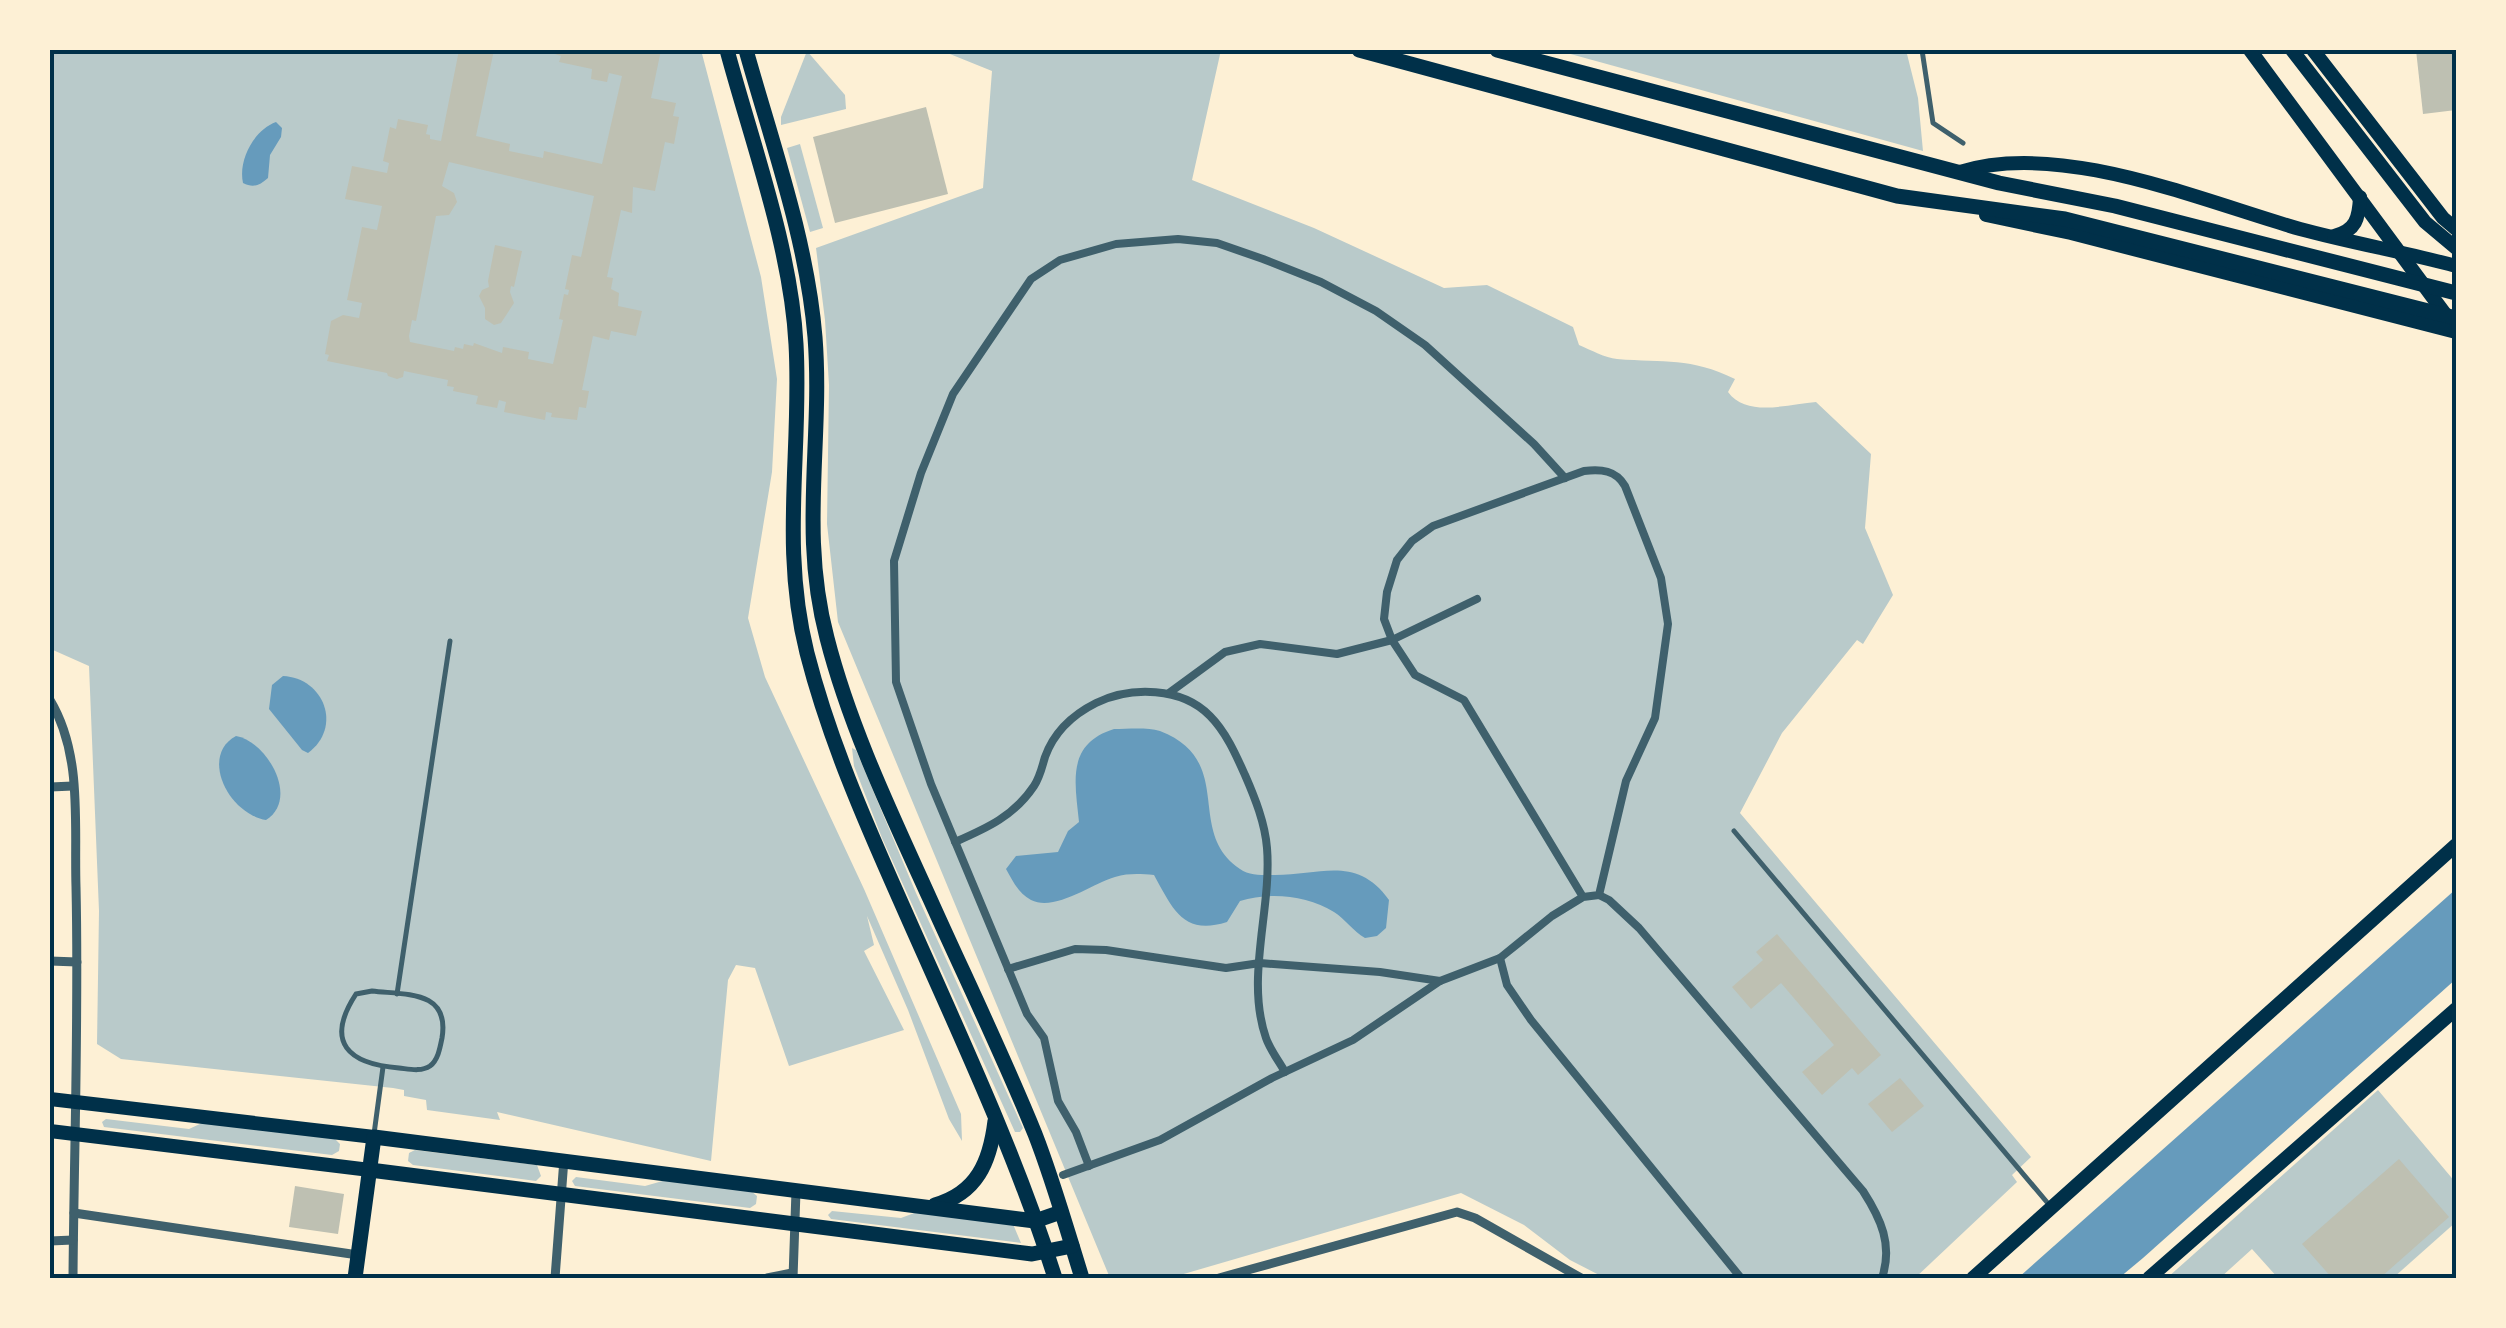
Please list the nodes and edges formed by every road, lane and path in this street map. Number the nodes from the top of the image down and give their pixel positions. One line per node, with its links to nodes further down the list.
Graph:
1 (727, 50): 46 (main road)
2 (746, 50): 58 (main road)
3 (1359, 50): 9 (main road)
4 (1497, 50): 11 (main road)
5 (1922, 50): 10 (lane)
6 (2250, 50): 13 (main road)
7 (2292, 50): 16 (main road)
8 (2313, 50): 14 (main road)
9 (1378, 52): 12 (main road)
10 (1964, 143)
11 (1960, 172): 15 (main road); 19 (main road)
12 (1897, 196): 20 (main road); 20 (main road)
13 (2360, 196): 15 (main road); 17 (main road)
14 (2453, 221)
15 (2328, 236): 17 (main road)
16 (2456, 248)
17 (2402, 253): 18 (main road); 20 (main road)
18 (2456, 266)
19 (2456, 292)
20 (2456, 325)
21 (1566, 478): 23 (street); 30 (street); 32 (street)
22 (1477, 599): 23 (street)
23 (1392, 640): 25 (street); 33 (street)
24 (450, 642): 40 (lane)
25 (1169, 694): 30 (street); 37 (street)
26 (50, 700): 27 (street)
27 (73, 786): 28 (street); 36 (street)
28 (50, 787)
29 (1734, 831): 57 (lane)
30 (955, 842): 38 (street)
31 (2456, 844): 57 (main road)
32 (1600, 895): 33 (street); 79 (street)
33 (1583, 897): 34 (street)
34 (1500, 958): 39 (street); 78 (street)
35 (50, 960): 36 (street)
36 (78, 962): 45 (street)
37 (1260, 963): 38 (street); 39 (street); 43 (street)
38 (1008, 969): 51 (street)
39 (1440, 981): 43 (street)
40 (397, 994): 42 (lane); 42 (lane)
41 (2456, 1009): 81 (main road)
42 (382, 1067): 49 (lane)
43 (1285, 1072): 51 (street)
44 (50, 1100): 45 (main road)
45 (74, 1101): 48 (street); 49 (main road)
46 (995, 1117): 56 (main road); 60 (main road)
47 (50, 1131): 48 (main road)
48 (73, 1132): 52 (main road); 59 (street)
49 (374, 1137): 50 (main road); 52 (main road)
50 (564, 1159): 54 (main road); 55 (street)
51 (1089, 1166): 53 (street)
52 (370, 1170): 55 (main road); 66 (main road)
53 (1063, 1176)
54 (796, 1191): 56 (main road); 61 (street)
55 (561, 1192): 61 (main road); 71 (street)
56 (926, 1208): 60 (main road)
57 (2052, 1209): 80 (main road)
58 (1060, 1212): 60 (main road); 64 (main road)
59 (74, 1213): 63 (street); 66 (street)
60 (1035, 1221): 65 (main road)
61 (793, 1223): 65 (main road); 68 (street)
62 (50, 1240): 63 (street)
63 (73, 1240): 69 (street)
64 (1072, 1246): 65 (main road); 74 (main road)
65 (1047, 1252): 73 (main road)
66 (358, 1255): 70 (main road)
67 (1557, 1265): 75 (street); 76 (street); 77 (street)
68 (793, 1276): 72 (street)
69 (73, 1278)
70 (355, 1278)
71 (555, 1278)
72 (767, 1278)
73 (1055, 1278)
74 (1082, 1278)
75 (1219, 1278)
76 (1550, 1278)
77 (1581, 1278)
78 (1742, 1278)
79 (1882, 1278)
80 (1973, 1278)
81 (2148, 1278)

